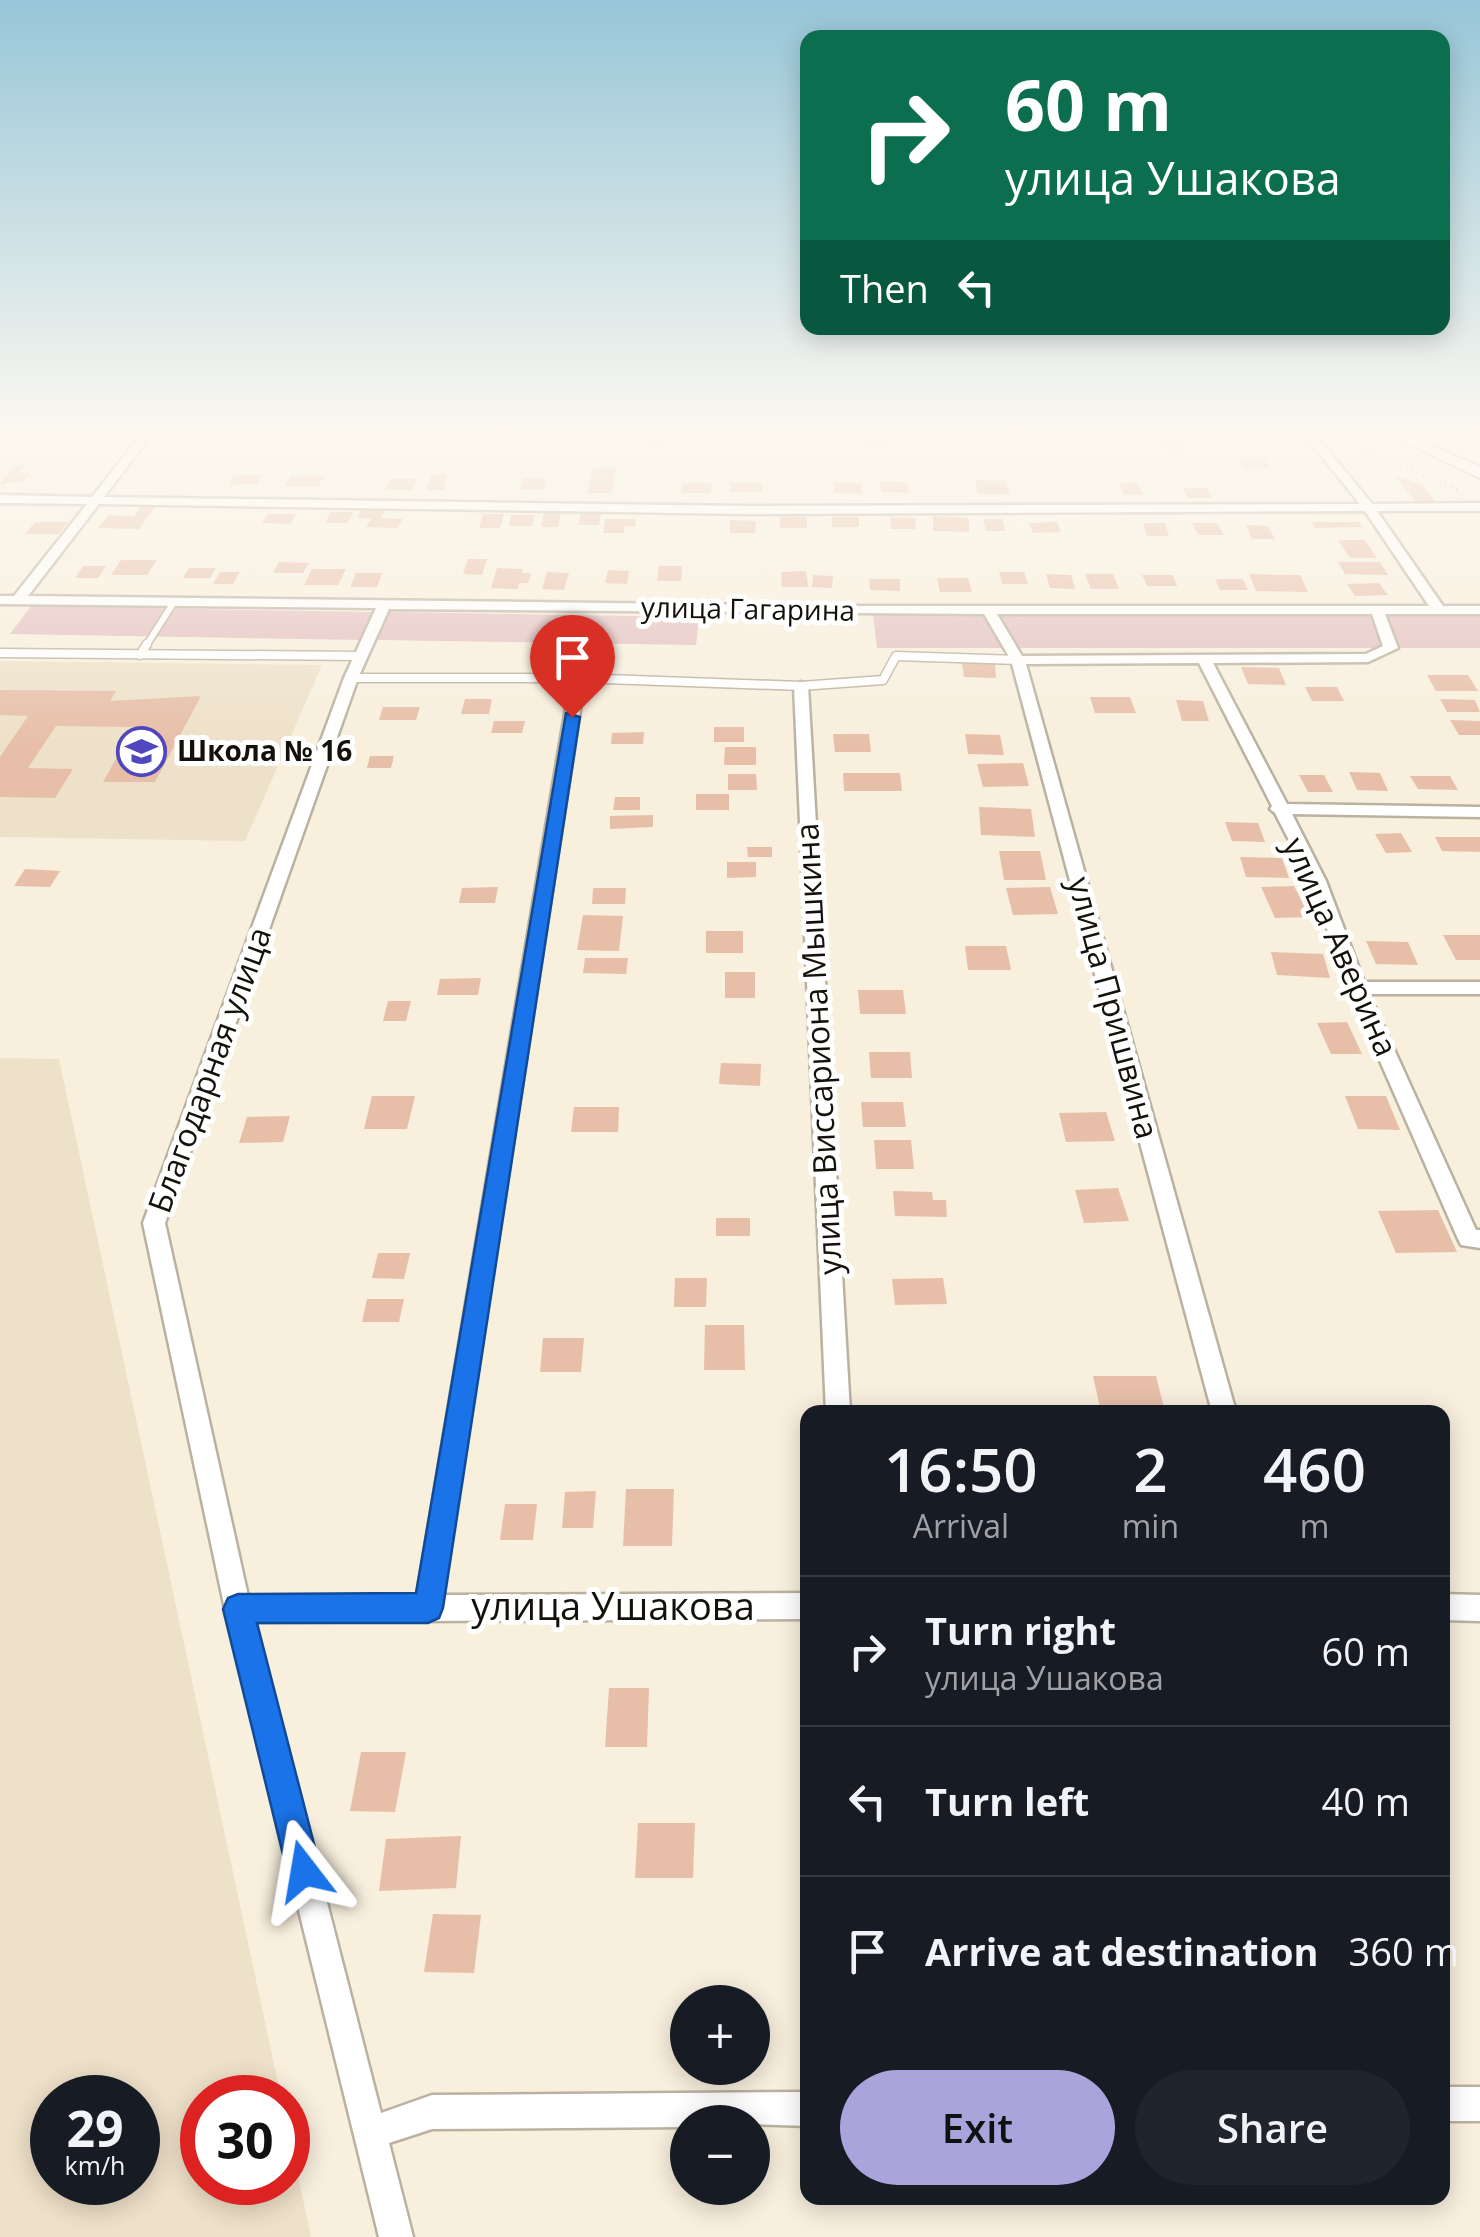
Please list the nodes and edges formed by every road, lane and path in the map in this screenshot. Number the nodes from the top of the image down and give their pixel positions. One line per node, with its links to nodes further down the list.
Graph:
1 (68, 534): 4 (street)
2 (1387, 534): 8 (street)
3 (0, 600): 4 (street, улица Гагарина)
4 (18, 600): 5 (street, улица Гагарина)
5 (174, 602): 6 (street, улица Гагарина); 12 (lane)
6 (384, 604): 9 (street, улица Гагарина); 13 (street, Благодарная улица)
7 (1377, 609): 8 (street, улица Гагарина); 9 (street, улица Гагарина); 15 (street)
8 (1438, 609): 10 (street, улица Гагарина)
9 (988, 610): 14 (street, улица Пришвина)
10 (1480, 610)
11 (0, 653): 12 (lane)
12 (140, 656): 13 (lane)
13 (360, 656): 16 (street, Благодарная улица)
14 (1018, 660): 15 (street); 18 (lane); 25 (street, улица Пришвина)
15 (1204, 660): 19 (street, улица Аверина)
16 (352, 678): 17 (lane); 30 (street, Благодарная улица)
17 (578, 678): 18 (lane); 28 (street)
18 (801, 686): 24 (street, улица Виссариона Мышкина)
19 (1278, 809): 20 (street); 21 (street, улица Аверина)
20 (1480, 812)
21 (1357, 988): 22 (street); 23 (street, улица Аверина)
22 (1480, 988)
23 (1474, 1239)
24 (838, 1405)
25 (1222, 1405)
26 (800, 1606): 28 (street, улица Ушакова)
27 (1450, 1607): 29 (street)
28 (428, 1608): 30 (street, улица Ушакова)
29 (1480, 1608)
30 (238, 1609): 34 (street, Благодарная улица)
31 (1450, 2104): 32 (street)
32 (1480, 2104)
33 (800, 2109): 34 (street)
34 (370, 2133): 35 (street, Благодарная улица)
35 (396, 2237)

